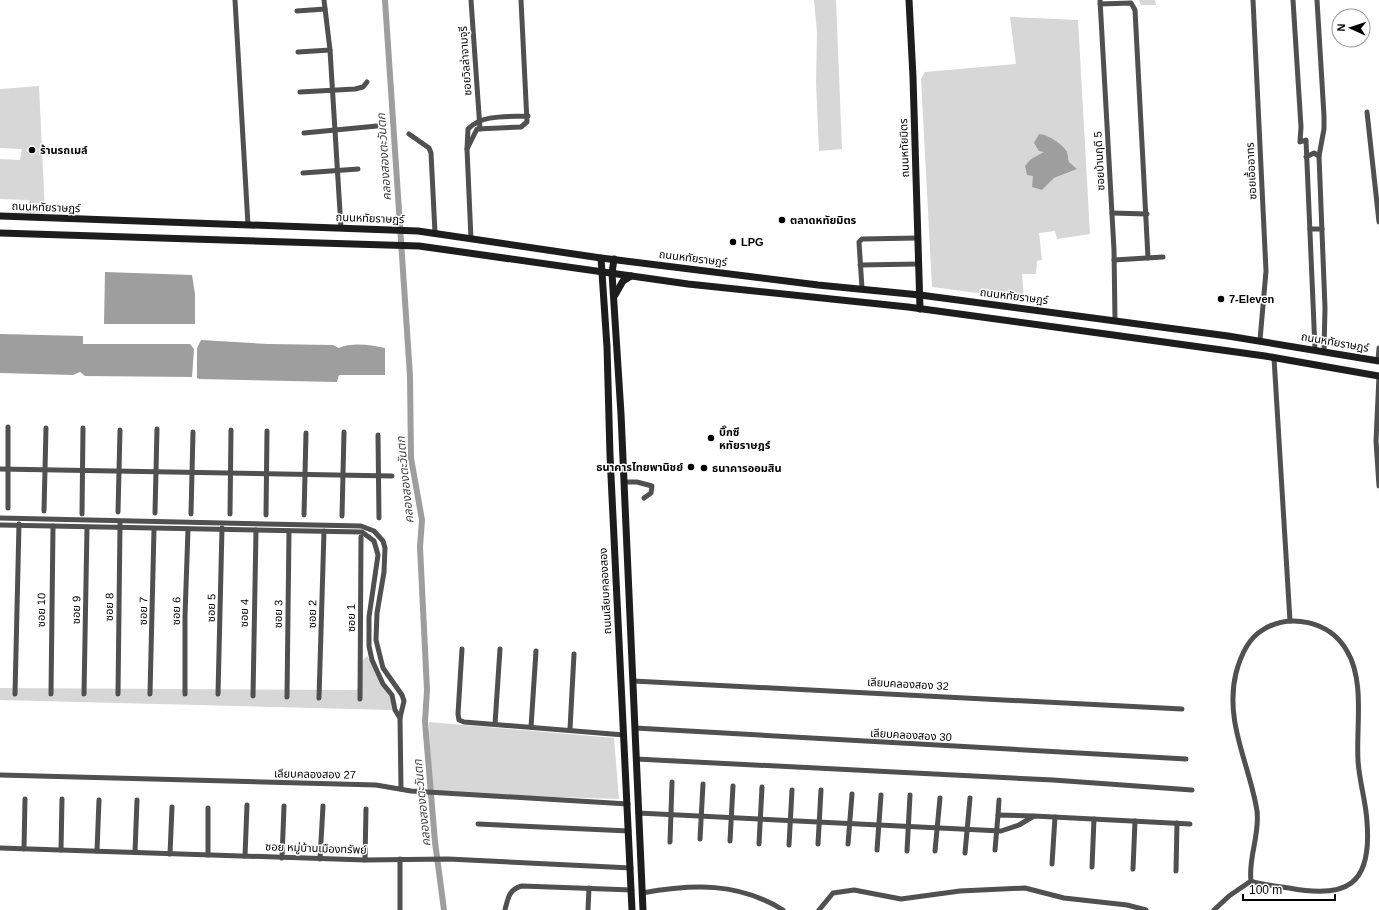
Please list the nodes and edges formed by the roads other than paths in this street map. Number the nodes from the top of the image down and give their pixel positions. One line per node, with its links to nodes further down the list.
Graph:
1 (235, 0): 35 (street)
2 (324, 0): 10 (street)
3 (471, 0): 19 (street, ซอยวิลล่าจามจุรี)
4 (521, 0): 18 (street)
5 (909, 0): 42 (main road, ถนนหทัยมิตร)
6 (1252, 0): 60 (street, ซอยเอื้ออาทร)
7 (1293, 0): 26 (street)
8 (1317, 0): 27 (street)
9 (1100, 2): 31 (street, ซอยบ้านฤดี 5); 32 (street)
10 (325, 8): 11 (street); 12 (street)
11 (297, 11)
12 (330, 50): 13 (street); 15 (street)
13 (298, 52)
14 (367, 82): 15 (street)
15 (332, 90): 16 (street); 22 (street)
16 (300, 92)
17 (1367, 112): 34 (street)
18 (528, 116): 19 (street); 21 (street)
19 (479, 121): 21 (street, ซอยวิลล่าจามจุรี); 25 (street)
20 (377, 126): 22 (street)
21 (480, 129): 25 (street)
22 (335, 131): 23 (street); 29 (street)
23 (304, 133)
24 (409, 134): 40 (street)
25 (466, 149): 41 (street)
26 (1306, 156): 27 (street); 38 (street)
27 (1319, 156): 37 (street)
28 (358, 169): 29 (street)
29 (338, 170): 30 (street); 36 (street)
30 (303, 173)
31 (1112, 213): 32 (street); 47 (street, ซอยบ้านฤดี 5)
32 (1147, 214): 45 (street)
33 (0, 216): 35 (main road, ถนนหทัยราษฎร์)
34 (1379, 222)
35 (248, 225): 36 (main road, ถนนหทัยราษฎร์)
36 (341, 228): 40 (main road, ถนนหทัยราษฎร์)
37 (1322, 228): 38 (street); 63 (street)
38 (1310, 229): 62 (street)
39 (0, 233): 50 (main road)
40 (435, 233): 41 (main road, ถนนหทัยราษฎร์)
41 (471, 238): 44 (main road, ถนนหทัยราษฎร์)
42 (918, 238): 48 (street); 49 (main road, ถนนหทัยมิตร)
43 (1163, 257): 45 (street)
44 (601, 258): 46 (main road, ถนนหทัยราษฎร์); 51 (main road, ถนนเลียบคลองสอง)
45 (1148, 258): 47 (street)
46 (614, 259): 52 (main road); 54 (main road, ถนนหทัยราษฎร์)
47 (1114, 260): 59 (street, ซอยบ้านฤดี 5)
48 (860, 264): 49 (street); 54 (street)
49 (919, 264): 57 (main road, ถนนหทัยมิตร)
50 (590, 269): 51 (main road); 55 (main road)
51 (601, 271): 52 (main road); 55 (main road, ถนนเลียบคลองสอง)
52 (612, 273): 53 (main road); 56 (main road)
53 (631, 276): 56 (main road); 58 (main road)
54 (862, 288): 57 (main road, ถนนหทัยราษฎร์)
55 (604, 289): 123 (main road, ถนนเลียบคลองสอง)
56 (615, 295): 92 (main road)
57 (920, 295): 58 (main road, ถนนหทัยมิตร); 59 (main road, ถนนหทัยราษฎร์)
58 (920, 309): 64 (main road)
59 (1115, 320): 60 (main road, ถนนหทัยราษฎร์)
60 (1260, 340): 62 (main road, ถนนหทัยราษฎร์)
61 (1379, 348): 65 (street)
62 (1315, 349): 63 (main road, ถนนหทัยราษฎร์)
63 (1324, 351): 65 (main road, ถนนหทัยราษฎร์)
64 (1274, 358): 66 (main road); 128 (street)
65 (1379, 360)
66 (1379, 376): 67 (street)
67 (1378, 398): 93 (street)
68 (8, 427): 80 (street)
69 (46, 428): 81 (street)
70 (83, 428): 82 (street)
71 (157, 429): 84 (street)
72 (120, 430): 83 (street)
73 (231, 430): 86 (street)
74 (267, 431): 87 (street)
75 (193, 432): 85 (street)
76 (344, 432): 89 (street)
77 (306, 433): 88 (street)
78 (378, 435): 90 (street)
79 (0, 469): 80 (street)
80 (8, 469): 81 (street); 95 (street)
81 (45, 469): 82 (street); 96 (street)
82 (82, 470): 83 (street); 99 (street)
83 (120, 471): 84 (street); 97 (street)
84 (156, 472): 85 (street); 98 (street)
85 (192, 472): 86 (street); 100 (street)
86 (230, 473): 87 (street); 101 (street)
87 (267, 474): 88 (street); 102 (street)
88 (305, 475): 89 (street); 103 (street)
89 (343, 475): 90 (street); 104 (street)
90 (379, 476): 91 (street); 106 (street)
91 (392, 476)
92 (624, 482): 94 (street); 122 (main road)
93 (1379, 486)
94 (644, 498)
95 (8, 508)
96 (44, 511)
97 (118, 512)
98 (155, 513)
99 (82, 514)
100 (191, 514)
101 (230, 514)
102 (266, 515)
103 (304, 516)
104 (342, 516)
105 (0, 518): 107 (street)
106 (379, 518)
107 (19, 519): 108 (street); 111 (street)
108 (120, 521): 109 (street); 114 (street, ซอย 8)
109 (223, 523): 117 (street, ซอย 5); 125 (street)
110 (0, 525): 111 (street)
111 (19, 525): 112 (street); 136 (street)
112 (53, 526): 113 (street); 137 (street, ซอย 10)
113 (87, 527): 114 (street); 138 (street, ซอย 9)
114 (120, 528): 115 (street); 139 (street, ซอย 8)
115 (154, 528): 116 (street); 140 (street, ซอย 7)
116 (188, 529): 117 (street); 141 (street, ซอย 6)
117 (222, 530): 118 (street); 142 (street, ซอย 5)
118 (256, 530): 119 (street); 143 (street, ซอย 4)
119 (289, 531): 120 (street); 144 (street, ซอย 3)
120 (324, 531): 124 (street); 145 (street, ซอย 2)
121 (361, 537): 127 (street, ซอย 1)
122 (628, 572): 123 (main road); 135 (main road)
123 (615, 574): 153 (main road, ถนนเลียบคลองสอง)
124 (370, 611): 125 (street); 126 (street)
125 (377, 613): 133 (street)
126 (369, 617): 127 (street); 134 (street)
127 (360, 618): 146 (street, ซอย 1)
128 (1290, 621): 233 (street); 233 (street)
129 (462, 649): 149 (street)
130 (500, 649): 149 (street)
131 (536, 651): 150 (street)
132 (574, 654): 152 (street)
133 (383, 668): 134 (street); 148 (street)
134 (376, 671): 148 (street)
135 (633, 681): 147 (street, เลียบคลองสอง 32); 151 (main road)
136 (15, 694)
137 (51, 694)
138 (84, 694)
139 (118, 694)
140 (150, 694)
141 (185, 694)
142 (218, 694)
143 (253, 696)
144 (287, 697)
145 (319, 698)
146 (360, 699)
147 (1182, 709)
148 (400, 718): 161 (street)
149 (495, 724): 150 (street)
150 (531, 727): 152 (street)
151 (635, 728): 154 (main road); 155 (street, เลียบคลองสอง 30)
152 (570, 730): 153 (street)
153 (624, 735): 175 (main road, ถนนเลียบคลองสอง)
154 (636, 759): 164 (street); 182 (main road)
155 (1186, 759)
156 (0, 775): 161 (street, เลียบคลองสอง 27)
157 (672, 782): 183 (street)
158 (703, 784): 184 (street)
159 (733, 786): 187 (street)
160 (762, 787): 189 (street)
161 (400, 789): 175 (street, เลียบคลองสอง 27)
162 (792, 790): 191 (street)
163 (821, 790): 192 (street)
164 (1192, 790)
165 (852, 794): 194 (street)
166 (881, 795): 197 (street)
167 (910, 795): 199 (street)
168 (940, 798): 200 (street)
169 (970, 798): 201 (street)
170 (62, 799): 213 (street)
171 (25, 800): 212 (street)
172 (99, 800): 216 (street)
173 (137, 800): 219 (street)
174 (999, 800): 185 (street)
175 (628, 804): 202 (main road, ถนนเลียบคลองสอง)
176 (247, 805): 223 (street)
177 (284, 806): 224 (street)
178 (322, 806): 225 (street)
179 (172, 807): 221 (street)
180 (208, 808): 222 (street)
181 (366, 809): 227 (street)
182 (638, 813): 183 (street); 236 (main road)
183 (670, 814): 184 (street); 206 (street)
184 (701, 816): 187 (street); 204 (street)
185 (998, 816): 186 (street); 203 (street)
186 (1034, 816): 188 (street); 203 (street)
187 (731, 817): 189 (street); 205 (street)
188 (1054, 817): 190 (street); 228 (street)
189 (760, 818): 191 (street); 207 (street)
190 (1094, 819): 193 (street); 229 (street)
191 (790, 820): 192 (street); 210 (street)
192 (819, 821): 194 (street); 208 (street)
193 (1135, 821): 195 (street); 231 (street)
194 (849, 822): 197 (street); 209 (street)
195 (1177, 823): 198 (street); 232 (street)
196 (478, 824): 202 (street)
197 (878, 824): 199 (street); 214 (street)
198 (1190, 824)
199 (908, 826): 200 (street); 217 (street)
200 (938, 827): 201 (street); 218 (street)
201 (967, 829): 203 (street); 220 (street)
202 (629, 831): 230 (main road, ถนนเลียบคลองสอง)
203 (997, 831): 215 (street)
204 (700, 839)
205 (730, 841)
206 (670, 842)
207 (759, 844)
208 (818, 844)
209 (848, 844)
210 (789, 845)
211 (0, 848): 212 (street, ซอย หมู่บ้านเมืองทรัพย์)
212 (24, 849): 213 (street, ซอย หมู่บ้านเมืองทรัพย์)
213 (61, 850): 216 (street, ซอย หมู่บ้านเมืองทรัพย์)
214 (877, 850)
215 (995, 850)
216 (98, 851): 219 (street, ซอย หมู่บ้านเมืองทรัพย์)
217 (907, 851)
218 (935, 851)
219 (135, 852): 221 (street, ซอย หมู่บ้านเมืองทรัพย์)
220 (965, 853)
221 (170, 854): 222 (street, ซอย หมู่บ้านเมืองทรัพย์)
222 (208, 855): 223 (street, ซอย หมู่บ้านเมืองทรัพย์)
223 (245, 856): 224 (street, ซอย หมู่บ้านเมืองทรัพย์)
224 (282, 858): 225 (street, ซอย หมู่บ้านเมืองทรัพย์)
225 (320, 859): 227 (street, ซอย หมู่บ้านเมืองทรัพย์)
226 (400, 859): 227 (street, ซอย หมู่บ้านเมืองทรัพย์); 230 (street, ซอย หมู่บ้านเมืองทรัพย์); 237 (street)
227 (365, 860)
228 (1052, 864)
229 (1092, 867)
230 (631, 868): 235 (main road, ถนนเลียบคลองสอง)
231 (1133, 869)
232 (1176, 871)
233 (1251, 881): 245 (street)
234 (589, 888): 235 (street); 238 (street); 239 (street)
235 (632, 890): 240 (main road, ถนนเลียบคลองสอง)
236 (642, 893): 241 (main road); 242 (street)
237 (400, 910)
238 (505, 910)
239 (588, 910)
240 (632, 910)
241 (643, 910)
242 (783, 910)
243 (819, 910): 244 (street)
244 (1146, 910)
245 (1214, 910)

